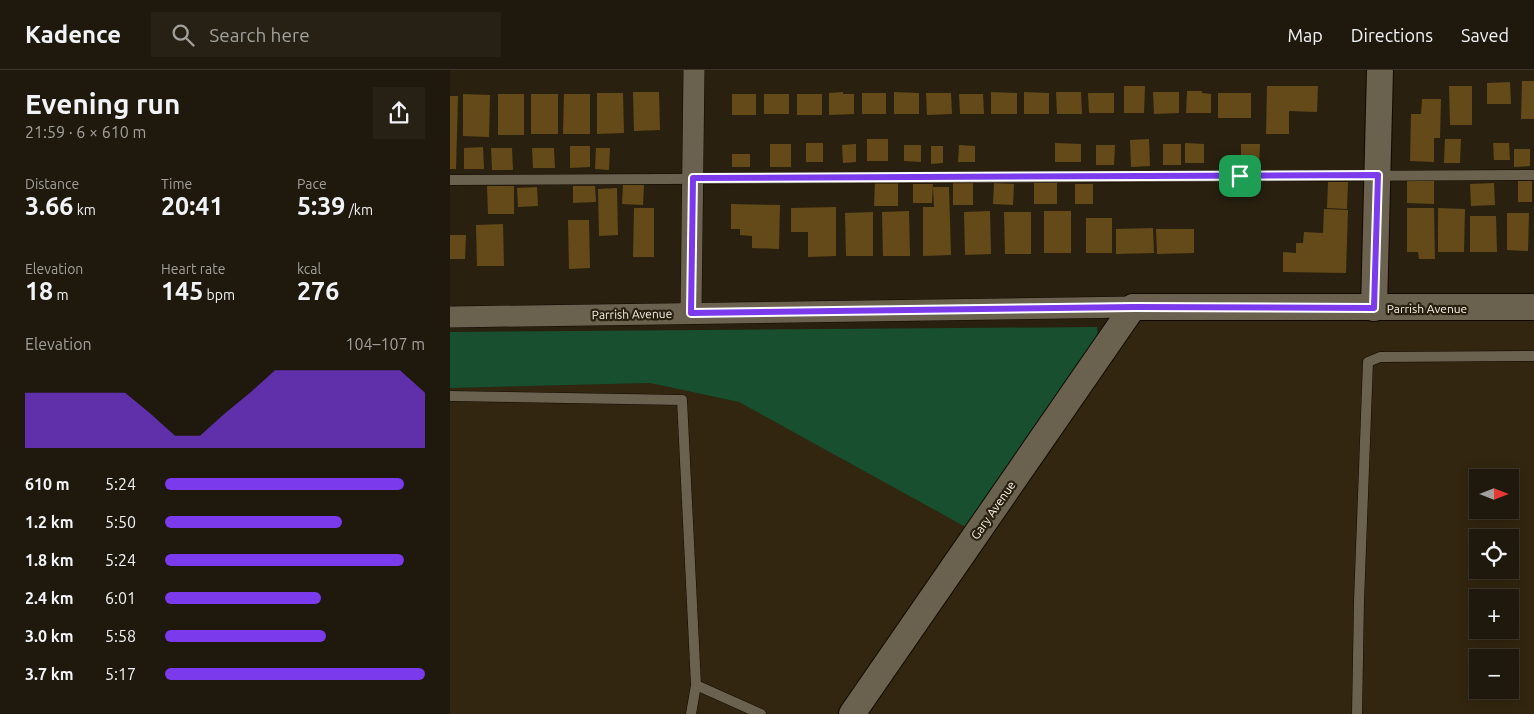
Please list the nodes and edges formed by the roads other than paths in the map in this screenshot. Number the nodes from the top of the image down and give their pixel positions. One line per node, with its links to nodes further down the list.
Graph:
1 (694, 70): 5 (street)
2 (1380, 70): 3 (street)
3 (1378, 175): 4 (lane); 5 (lane); 9 (street)
4 (1534, 175)
5 (693, 178): 6 (lane); 10 (street)
6 (450, 180)
7 (1134, 307): 9 (street, Parrish Avenue); 10 (street, Parrish Avenue); 17 (street, Gary Avenue)
8 (1534, 307): 9 (street, Parrish Avenue)
9 (1374, 308)
10 (691, 313): 11 (street, Parrish Avenue)
11 (450, 317)
12 (1534, 356): 18 (lane)
13 (450, 396): 14 (lane)
14 (696, 685): 15 (lane); 16 (lane)
15 (691, 714)
16 (761, 714)
17 (852, 714)
18 (1357, 714)

